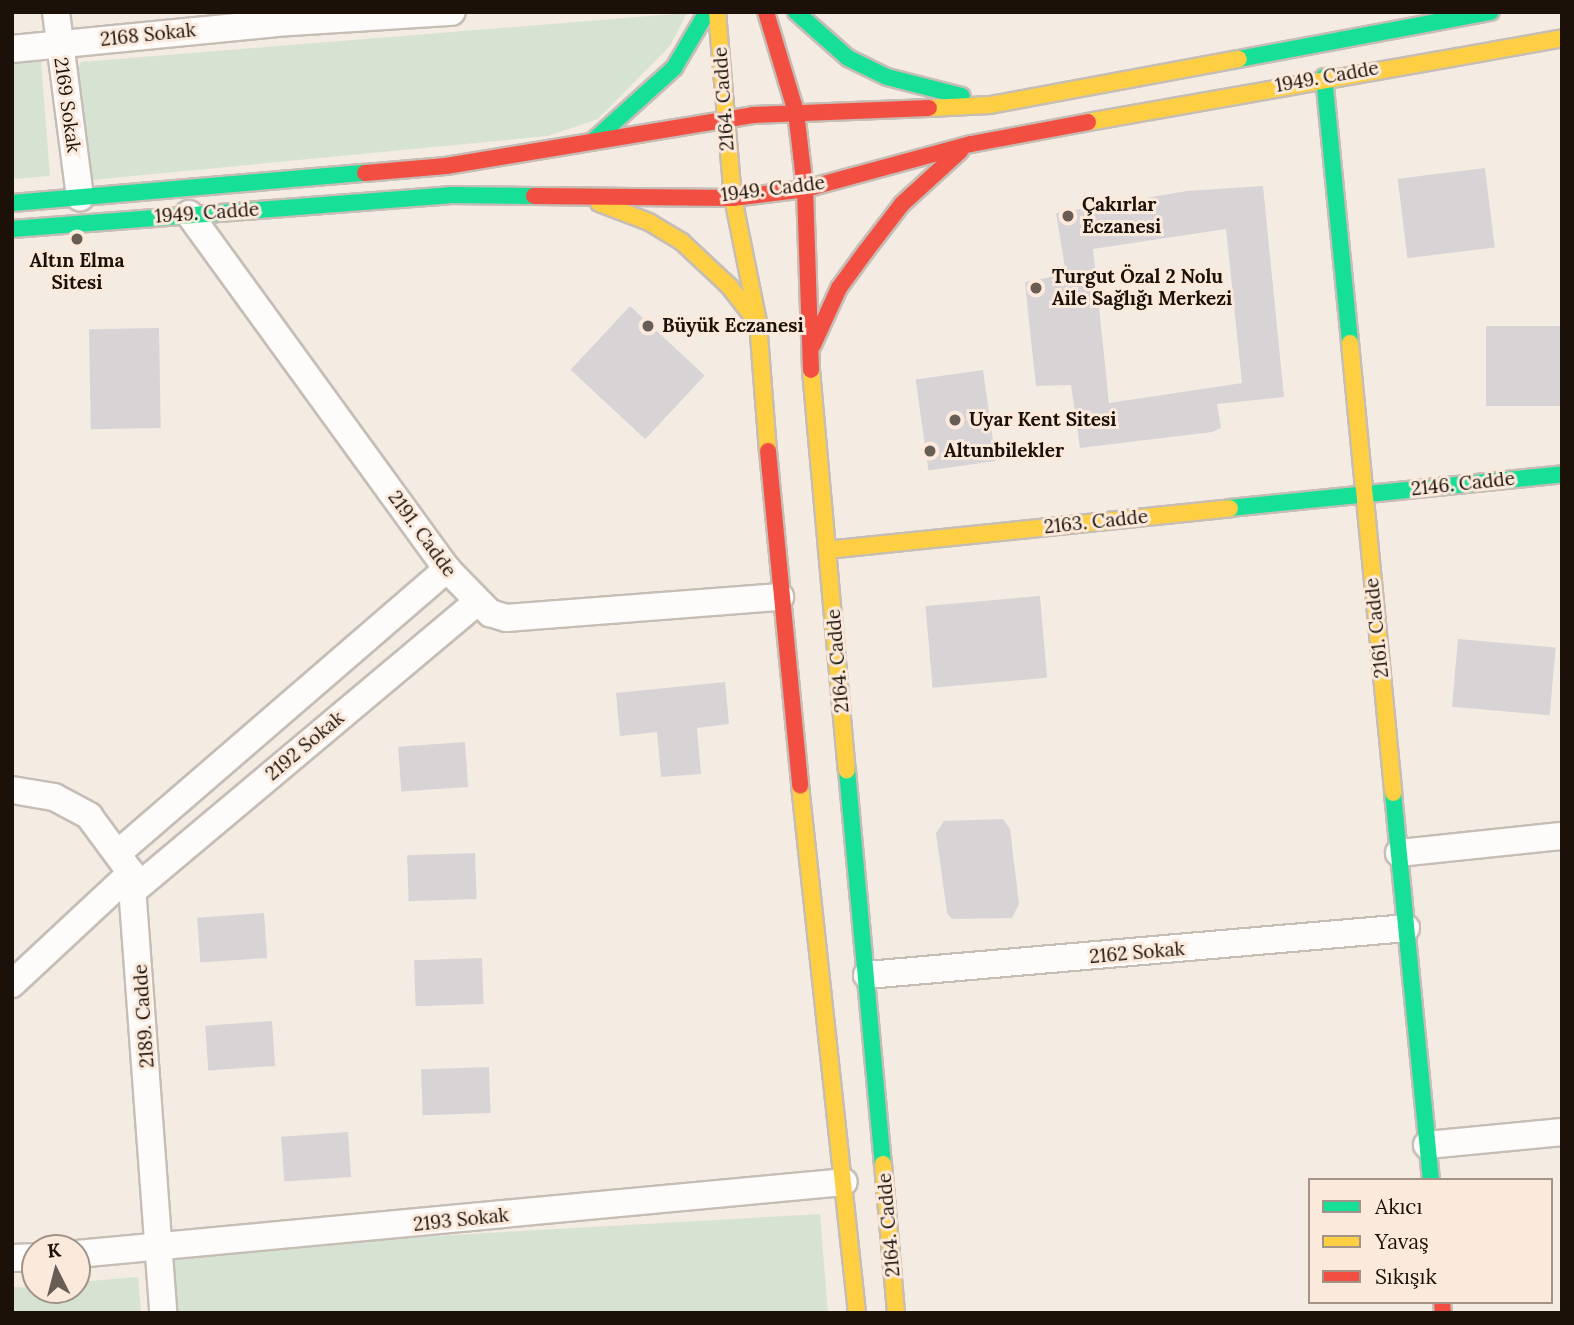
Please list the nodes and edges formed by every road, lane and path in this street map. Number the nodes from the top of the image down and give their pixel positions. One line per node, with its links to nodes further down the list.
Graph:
1 (56, 12): 10 (street, 2169 Sokak)
2 (452, 12): 8 (street, 2168 Sokak)
3 (707, 12): 16 (street)
4 (717, 12): 15 (street, 2164. Cadde)
5 (766, 12): 14 (street, 2164. Cadde)
6 (796, 12): 13 (street)
7 (1490, 12): 13 (street, 1949. Cadde)
8 (274, 18): 10 (street, 2168 Sokak)
9 (1562, 38): 12 (street, 1949. Cadde)
10 (58, 44): 11 (street, 2168 Sokak); 20 (street, 2169 Sokak)
11 (12, 49)
12 (1324, 77): 17 (street, 1949. Cadde); 28 (street, 2161. Cadde)
13 (990, 105): 14 (street, 1949. Cadde)
14 (796, 111): 15 (street, 1949. Cadde); 18 (street, 2164. Cadde)
15 (723, 120): 16 (street, 1949. Cadde); 21 (street, 2164. Cadde)
16 (590, 144): 20 (street, 1949. Cadde)
17 (971, 144): 18 (street, 1949. Cadde); 26 (street)
18 (805, 189): 21 (street, 1949. Cadde); 26 (street, 2164. Cadde)
19 (568, 193): 21 (street, 1949. Cadde); 23 (street, 1949. Cadde); 25 (street)
20 (80, 197): 22 (street, 1949. Cadde)
21 (733, 198): 25 (street, 2164. Cadde)
22 (12, 203)
23 (189, 214): 24 (street, 1949. Cadde); 30 (street, 2191. Cadde)
24 (12, 229)
25 (758, 322): 31 (street, 2164. Cadde)
26 (809, 352): 29 (street, 2164. Cadde)
27 (1562, 474): 28 (street, 2146. Cadde)
28 (1364, 494): 29 (street, 2163. Cadde); 35 (street, 2161. Cadde)
29 (828, 550): 38 (street, 2164. Cadde)
30 (447, 569): 32 (street, 2191. Cadde); 36 (street, 2192 Sokak)
31 (780, 597): 32 (street, 2191. Cadde); 43 (street, 2164. Cadde)
32 (476, 603): 36 (street, 2192 Sokak)
33 (12, 790): 36 (street)
34 (1562, 836): 35 (street)
35 (1399, 853): 37 (street, 2161. Cadde)
36 (128, 872): 39 (street, 2192 Sokak); 44 (street, 2189. Cadde)
37 (1406, 928): 38 (street, 2162 Sokak); 41 (street, 2161. Cadde)
38 (867, 975): 48 (street, 2164. Cadde)
39 (12, 984)
40 (1562, 1132): 41 (street)
41 (1427, 1145): 42 (street, 2161. Cadde)
42 (1430, 1178)
43 (844, 1182): 44 (street, 2193 Sokak); 47 (street, 2164. Cadde)
44 (160, 1249): 45 (street, 2193 Sokak); 46 (street, 2189. Cadde)
45 (91, 1253)
46 (163, 1313)
47 (857, 1313)
48 (896, 1313)

